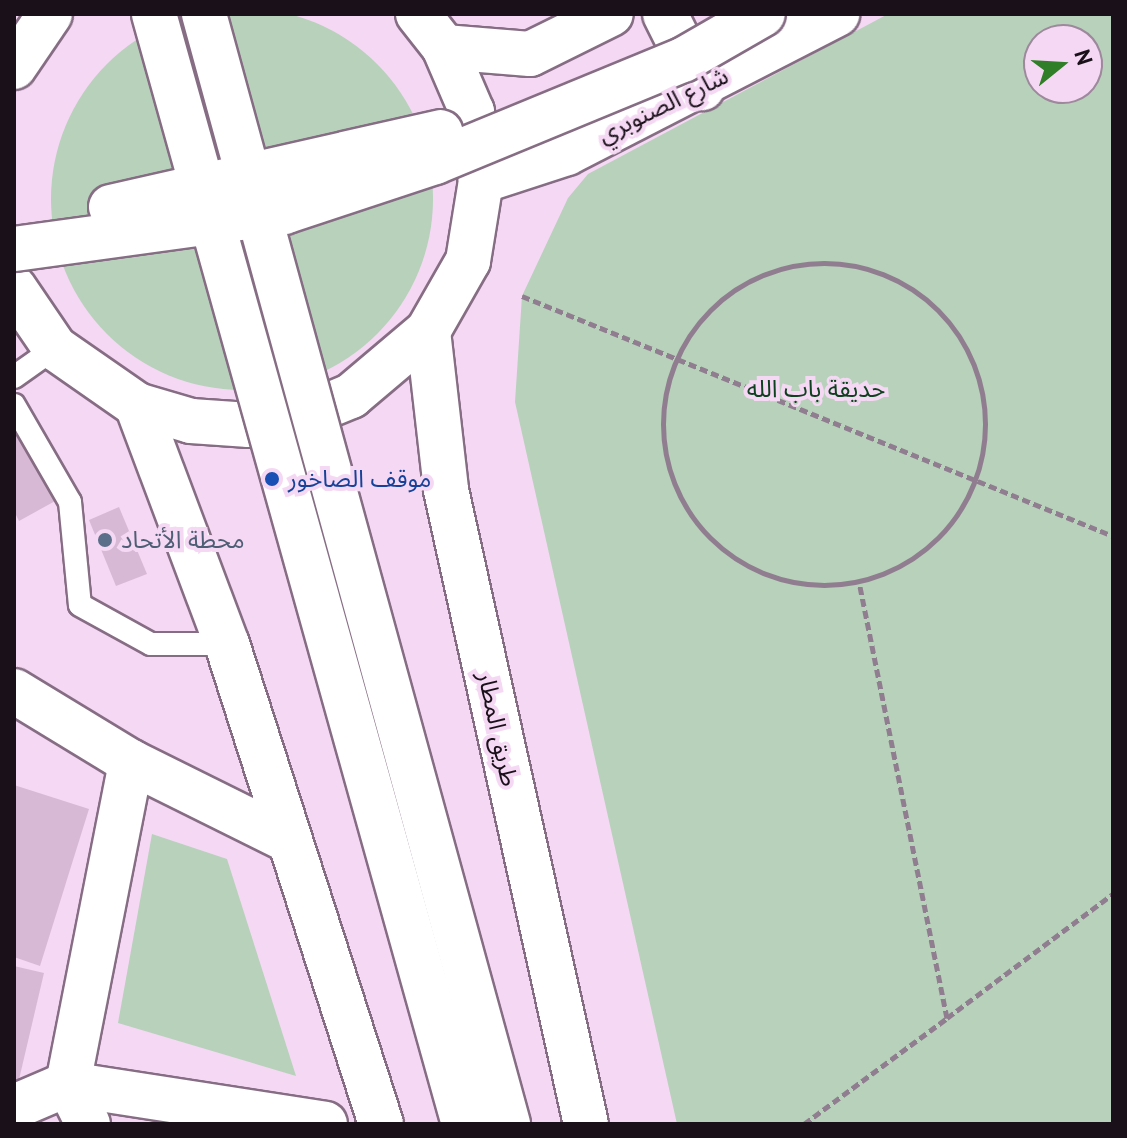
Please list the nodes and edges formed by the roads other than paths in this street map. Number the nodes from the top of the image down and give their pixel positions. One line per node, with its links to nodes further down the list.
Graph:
1 (50, 14): 10 (main road)
2 (154, 14): 30 (main road, bridge)
3 (204, 14): 31 (main road, bridge)
4 (611, 14): 9 (main road)
5 (665, 14): 11 (main road)
6 (702, 14): 13 (main road, bridge)
7 (763, 14): 14 (main road, bridge)
8 (837, 14): 11 (main road, شارع الصنوبري)
9 (431, 30): 12 (main road)
10 (14, 67)
11 (702, 88): 12 (main road, شارع الصنوبري)
12 (481, 181): 16 (main road)
13 (14, 220)
14 (14, 249)
15 (14, 288): 17 (main road)
16 (428, 331): 20 (main road); 32 (main road, طريق المطار)
17 (55, 348): 18 (lane); 20 (main road)
18 (14, 377)
19 (14, 405): 21 (lane)
20 (137, 405): 21 (main road)
21 (227, 644): 24 (main road)
22 (14, 691): 23 (main road)
23 (131, 762): 24 (main road); 25 (main road)
24 (286, 839): 29 (main road)
25 (68, 1084): 26 (main road); 27 (main road); 28 (main road)
26 (14, 1107)
27 (88, 1124)
28 (325, 1124)
29 (381, 1124)
30 (464, 1124)
31 (508, 1124)
32 (586, 1124)

